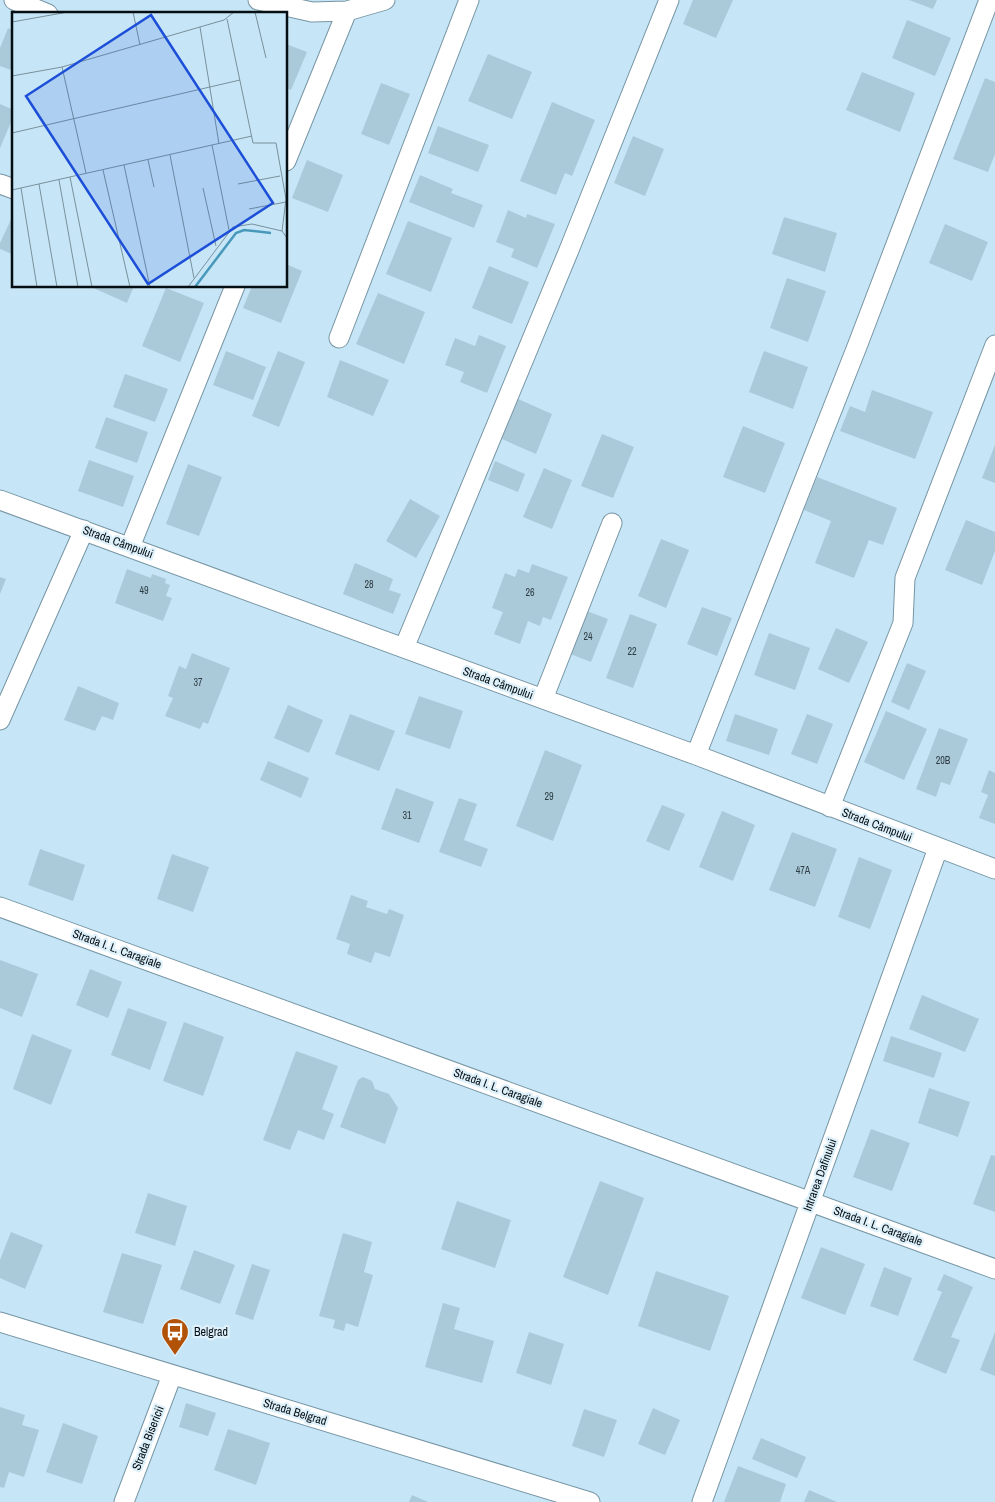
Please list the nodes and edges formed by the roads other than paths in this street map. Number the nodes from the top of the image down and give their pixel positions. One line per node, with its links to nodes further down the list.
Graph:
1 (14, 0): 8 (street)
2 (258, 0): 7 (street)
3 (385, 0): 7 (street)
4 (469, 0): 13 (street)
5 (668, 0): 19 (street)
6 (989, 0): 22 (street)
7 (347, 11): 9 (street)
8 (43, 12)
9 (288, 155)
10 (0, 184): 11 (street)
11 (12, 188)
12 (235, 288): 18 (street)
13 (339, 338)
14 (995, 345): 23 (street)
15 (0, 500): 17 (street, Strada Câmpului)
16 (612, 523): 20 (street)
17 (84, 530): 18 (street, Strada Câmpului); 21 (street)
18 (130, 547): 19 (street, Strada Câmpului)
19 (404, 648): 20 (street, Strada Câmpului)
20 (543, 699): 22 (street, Strada Câmpului)
21 (0, 720)
22 (696, 755): 23 (street, Strada Câmpului)
23 (830, 807): 24 (street, Strada Câmpului)
24 (938, 848): 25 (street, Strada Câmpului); 27 (street, Intrarea Dafinului)
25 (995, 869)
26 (0, 907): 27 (street, Strada I. L. Caragiale)
27 (811, 1201): 28 (street, Strada I. L. Caragiale); 33 (street, Intrarea Dafinului)
28 (995, 1269)
29 (0, 1322): 30 (street, Strada Belgrad)
30 (172, 1375): 31 (street, Strada Bisericii); 32 (street, Strada Belgrad)
31 (124, 1502)
32 (590, 1502)
33 (702, 1502)

